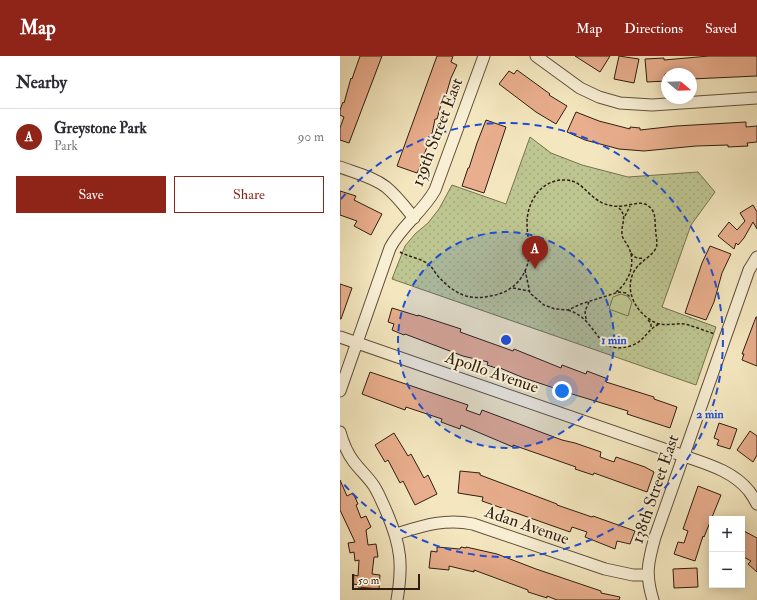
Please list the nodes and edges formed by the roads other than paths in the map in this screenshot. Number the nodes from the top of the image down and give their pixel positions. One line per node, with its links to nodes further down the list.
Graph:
1 (484, 56): 5 (street, 139th Street East)
2 (536, 56): 3 (street)
3 (757, 98)
4 (340, 167): 5 (street)
5 (414, 218): 8 (street, 139th Street East)
6 (757, 257): 11 (street, 138th Street East)
7 (340, 337): 8 (street, Apollo Avenue)
8 (357, 343): 9 (street, 139th Street East); 11 (street, Apollo Avenue)
9 (340, 391)
10 (340, 432): 13 (street)
11 (684, 456): 12 (street, Apollo Avenue); 14 (street, 138th Street East)
12 (757, 504)
13 (396, 534): 14 (street, Adan Avenue); 15 (street)
14 (647, 574): 16 (street, 138th Street East)
15 (397, 600)
16 (653, 600)

